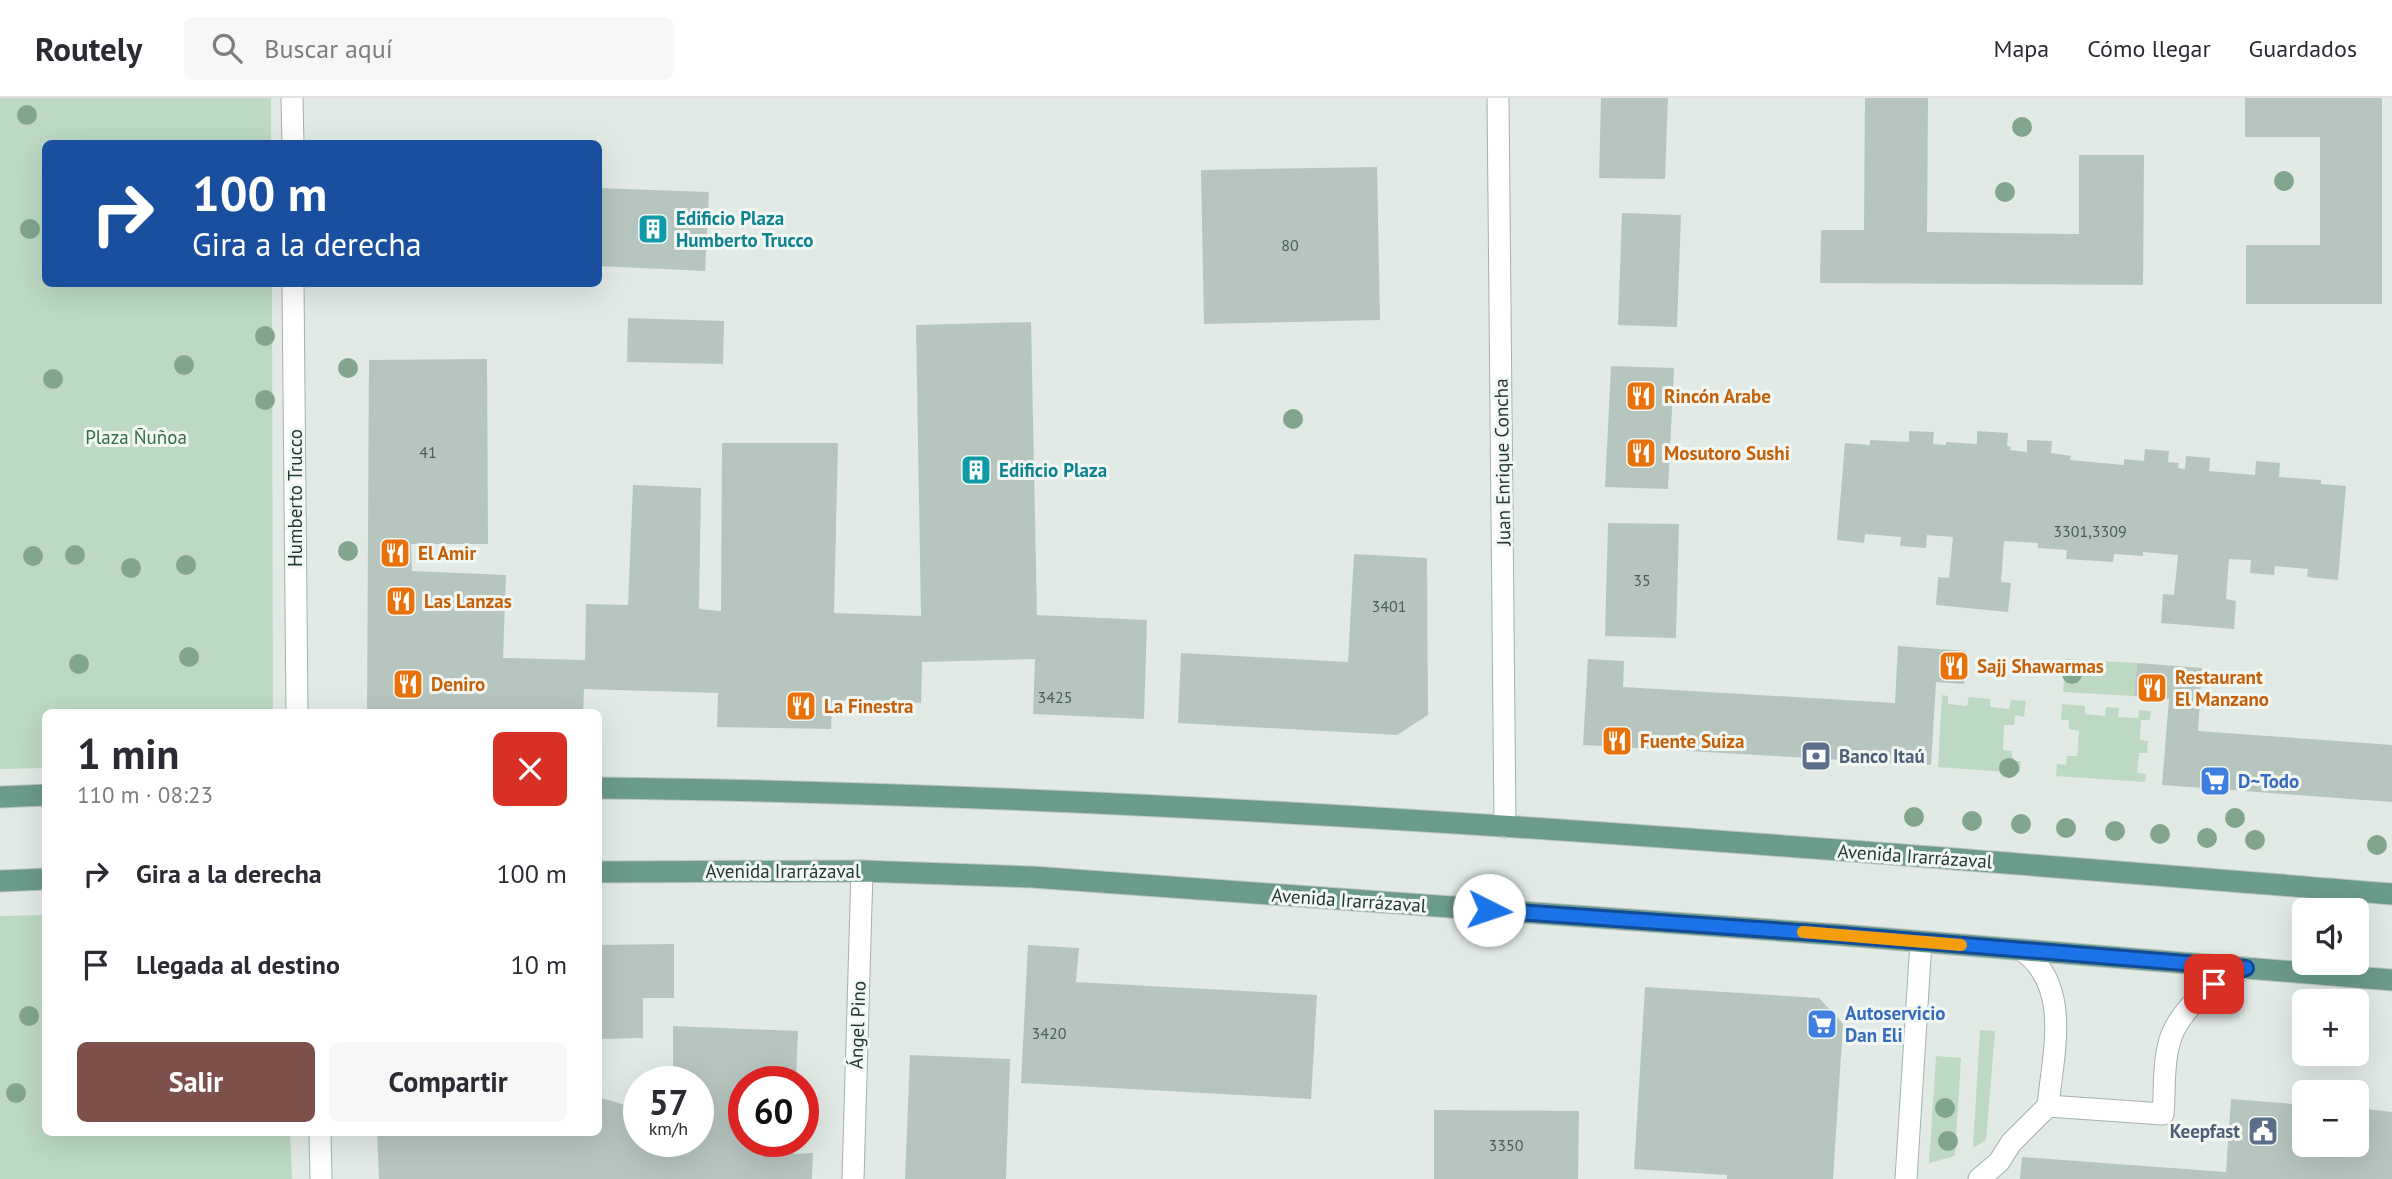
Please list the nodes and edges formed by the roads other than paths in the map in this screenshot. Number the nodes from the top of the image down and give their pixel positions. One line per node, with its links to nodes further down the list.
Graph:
1 (292, 98): 3 (street)
2 (1498, 98): 9 (street, Juan Enrique Concha)
3 (293, 140)
4 (293, 287): 5 (street, Humberto Trucco)
5 (297, 709)
6 (602, 788): 9 (main road, Avenida Irarrázaval)
7 (42, 795): 8 (main road)
8 (0, 797)
9 (1504, 827): 14 (main road, Avenida Irarrázaval)
10 (862, 871): 11 (main road, Avenida Irarrázaval); 15 (main road, Avenida Irarrázaval); 22 (street, Ángel Pino)
11 (602, 872)
12 (42, 879): 13 (main road)
13 (0, 881)
14 (2392, 894)
15 (1921, 942): 16 (main road, Avenida Irarrázaval); 23 (street)
16 (2022, 950): 17 (main road, Avenida Irarrázaval); 19 (street)
17 (2246, 968): 18 (main road, Avenida Irarrázaval); 19 (street)
18 (2392, 980)
19 (2048, 1106): 24 (street)
20 (320, 1136): 21 (street)
21 (321, 1179)
22 (853, 1179)
23 (1906, 1179)
24 (1979, 1179)

